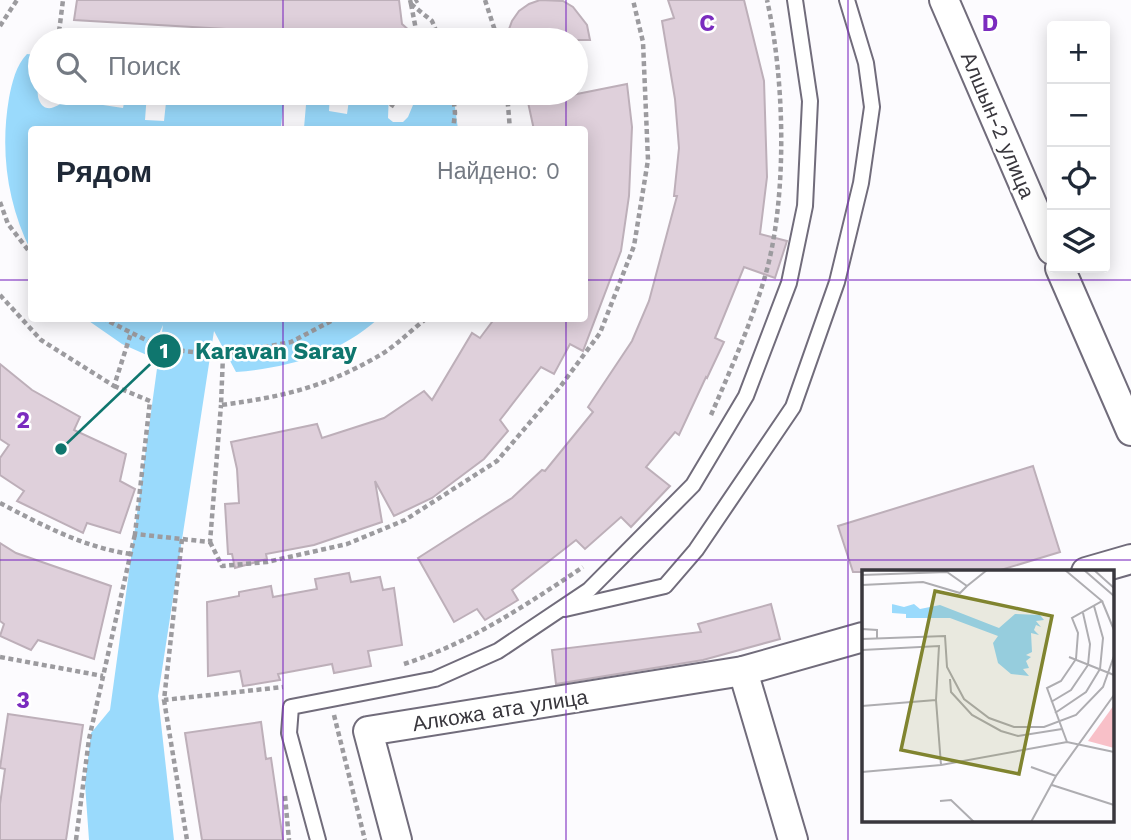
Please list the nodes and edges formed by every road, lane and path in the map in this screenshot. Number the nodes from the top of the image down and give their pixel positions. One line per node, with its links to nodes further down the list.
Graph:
1 (17, 0): 11 (path)
2 (63, 0): 12 (path)
3 (418, 0): 10 (path)
4 (485, 0): 15 (path)
5 (633, 0): 37 (path)
6 (767, 0): 32 (path)
7 (795, 0): 42 (lane)
8 (846, 0): 42 (lane)
9 (944, 0): 21 (street, Алшын-2 улица)
10 (410, 2): 13 (path); 14 (path)
11 (0, 26)
12 (60, 28)
13 (415, 28)
14 (435, 28)
15 (494, 28)
16 (455, 105): 18 (path)
17 (508, 105): 19 (path)
18 (454, 126)
19 (510, 126)
20 (0, 202): 22 (path)
21 (1047, 238)
22 (28, 250)
23 (1062, 273): 33 (street)
24 (0, 295): 30 (path)
25 (110, 322): 28 (path)
26 (329, 322): 29 (path)
27 (422, 322): 31 (path)
28 (131, 333): 29 (path); 30 (path)
29 (223, 355): 31 (path)
30 (114, 387): 35 (path)
31 (221, 405): 37 (path)
32 (706, 427)
33 (1131, 432)
34 (0, 503): 38 (path)
35 (135, 534): 36 (path); 38 (path)
36 (183, 539): 37 (path); 51 (path)
37 (209, 542)
38 (130, 554): 47 (path)
39 (1131, 559): 41 (street)
40 (590, 562): 45 (path)
41 (1093, 570)
42 (556, 611): 52 (lane)
43 (862, 637): 46 (street)
44 (0, 657): 47 (path)
45 (396, 666)
46 (743, 671): 59 (street, Алкожа ата улица); 60 (street)
47 (103, 676): 54 (path)
48 (295, 685): 49 (path)
49 (283, 687): 50 (path); 51 (path)
50 (275, 694)
51 (164, 700): 55 (path)
52 (330, 701): 57 (lane); 58 (path)
53 (284, 787): 56 (path)
54 (76, 840)
55 (187, 840)
56 (289, 840)
57 (318, 840)
58 (365, 840)
59 (397, 840)
60 (793, 840)

